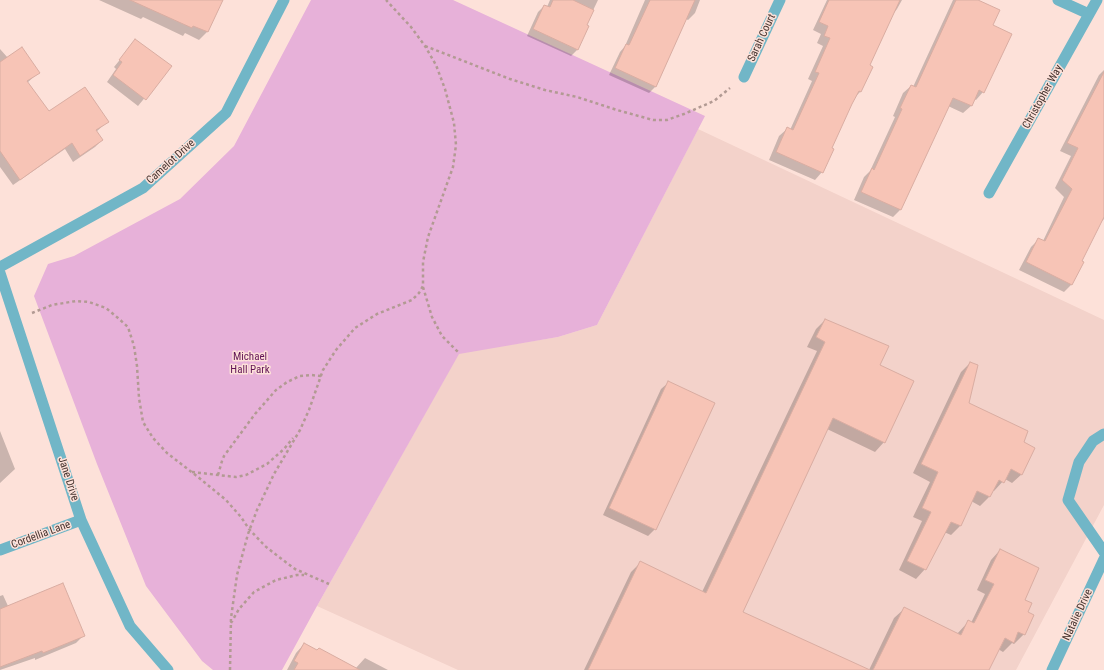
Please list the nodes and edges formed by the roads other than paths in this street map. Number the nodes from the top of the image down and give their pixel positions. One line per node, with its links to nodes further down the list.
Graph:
1 (284, 0): 8 (street, Camelot Drive)
2 (780, 0): 6 (street, Sarah Court)
3 (1058, 0): 5 (street)
4 (1097, 0): 5 (street, Christopher Way)
5 (1089, 14): 7 (street, Christopher Way)
6 (744, 77)
7 (989, 193)
8 (0, 267)
9 (0, 273): 11 (street, Jane Drive)
10 (1104, 434): 13 (street)
11 (81, 520): 12 (street, Cordellia Lane); 15 (street, Jane Drive)
12 (0, 550)
13 (1104, 552)
14 (1104, 559): 16 (street, Natalie Drive)
15 (168, 670)
16 (1052, 670)

